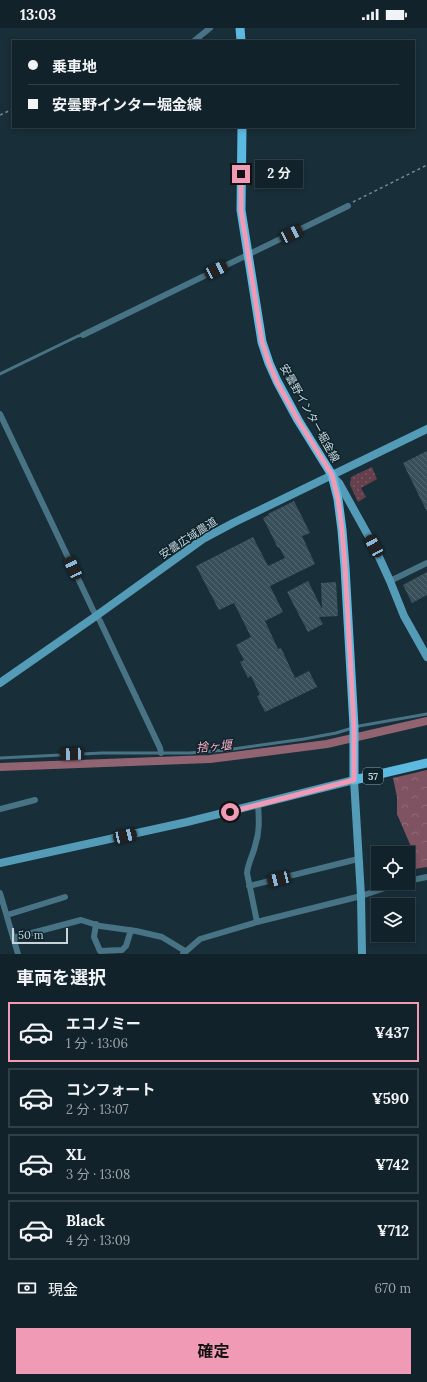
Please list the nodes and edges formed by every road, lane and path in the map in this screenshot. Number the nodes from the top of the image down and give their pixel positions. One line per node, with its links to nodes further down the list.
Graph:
1 (210, 28): 3 (street)
2 (240, 28): 4 (main road)
3 (195, 40)
4 (241, 40)
5 (12, 109): 6 (path)
6 (0, 115)
7 (242, 128): 10 (main road, 安曇野インター堀金線 / 57)
8 (427, 165): 9 (path)
9 (348, 206): 10 (street)
10 (248, 255): 11 (street); 15 (main road, 安曇野インター堀金線 / 57)
11 (83, 335): 12 (lane)
12 (0, 374)
13 (0, 414): 18 (street)
14 (427, 429): 15 (street, 安曇広域農道)
15 (332, 475): 17 (street); 18 (street, 安曇広域農道); 22 (main road, 安曇野インター堀金線 / 57)
16 (427, 563): 17 (street)
17 (390, 581): 19 (street)
18 (96, 616): 20 (street, 安曇広域農道); 23 (street)
19 (427, 657)
20 (0, 683)
21 (427, 714): 22 (lane)
22 (354, 729): 23 (lane); 26 (main road, 安曇野インター堀金線 / 57)
23 (161, 753): 24 (lane)
24 (0, 758)
25 (427, 763): 26 (main road, 57)
26 (354, 780): 28 (street); 30 (street)
27 (35, 800): 29 (street)
28 (258, 804): 31 (street); 34 (street)
29 (0, 809)
30 (358, 859): 34 (street); 37 (street)
31 (0, 863)
32 (427, 877): 33 (street)
33 (415, 880)
34 (249, 886): 40 (street)
35 (379, 890): 37 (street)
36 (0, 893): 39 (street)
37 (361, 896): 40 (street); 46 (street)
38 (65, 897): 39 (street)
39 (6, 915): 43 (street)
40 (257, 922): 44 (street)
41 (96, 924): 42 (street); 42 (street); 43 (street)
42 (131, 930): 44 (street)
43 (14, 938): 45 (street)
44 (184, 953)
45 (18, 954)
46 (362, 954)

